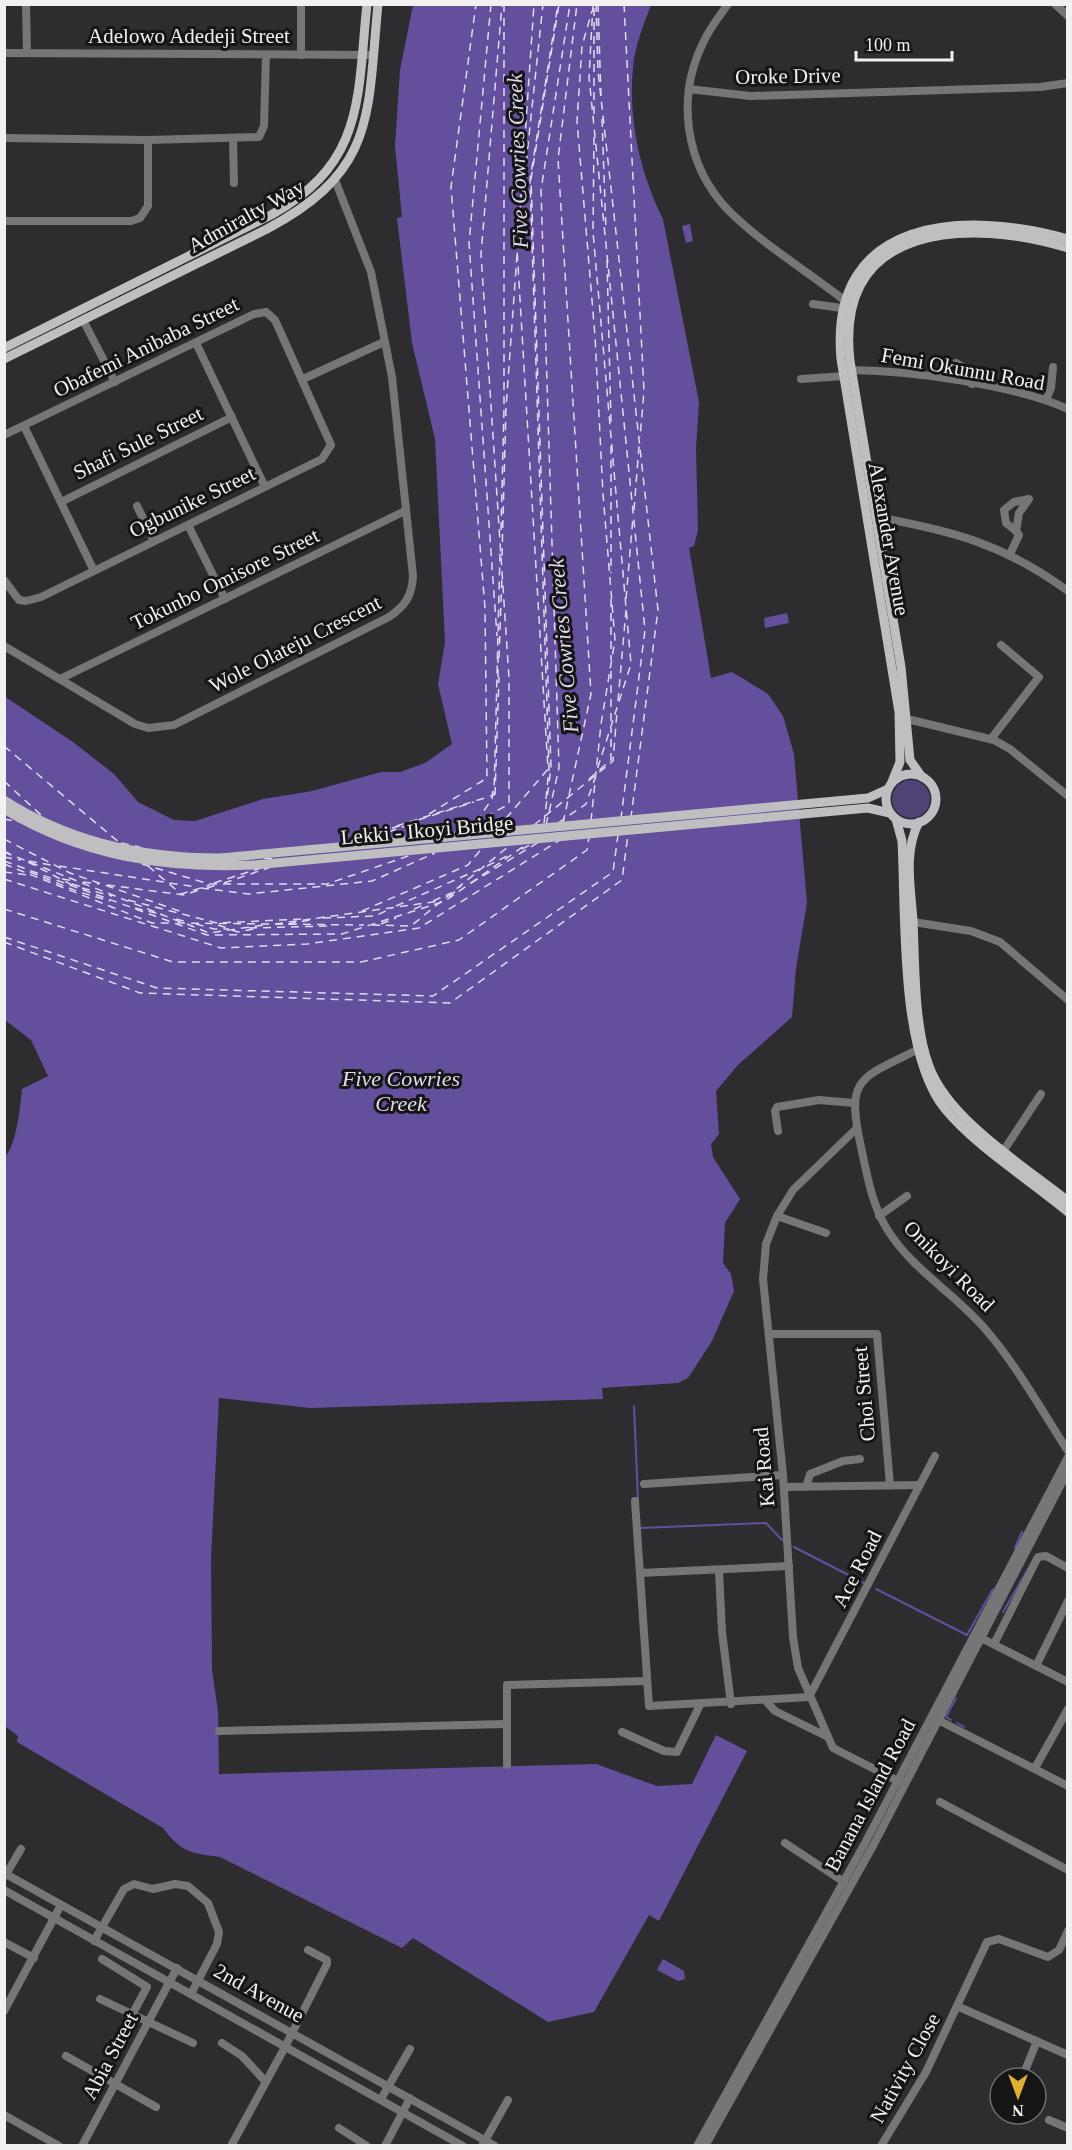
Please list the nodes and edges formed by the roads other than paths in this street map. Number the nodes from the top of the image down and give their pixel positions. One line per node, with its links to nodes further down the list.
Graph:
1 (27, 4): 9 (street)
2 (300, 4): 11 (street)
3 (367, 4): 12 (main road, Admiralty Way)
4 (378, 4): 13 (main road, Admiralty Way)
5 (728, 4): 15 (street)
6 (1055, 4): 7 (street)
7 (1068, 16)
8 (4, 53): 9 (street, Adelowo Adedeji Street)
9 (27, 53): 10 (street, Adelowo Adedeji Street)
10 (266, 55): 11 (street, Adelowo Adedeji Street); 17 (street)
11 (301, 55): 12 (street, Adelowo Adedeji Street)
12 (362, 55): 13 (street, Adelowo Adedeji Street); 29 (main road, Admiralty Way)
13 (373, 55): 19 (main road, Admiralty Way)
14 (1068, 83): 15 (street, Oroke Drive)
15 (689, 89): 24 (street)
16 (4, 138): 18 (street)
17 (233, 139): 18 (street); 20 (street)
18 (148, 140): 21 (street)
19 (335, 180): 26 (main road, Admiralty Way); 27 (street, Wole Olateju Crescent)
20 (234, 183)
21 (4, 221)
22 (1068, 239): 24 (main road)
23 (1068, 248): 24 (main road)
24 (846, 303): 25 (street); 33 (main road, Alexander Avenue)
25 (813, 304)
26 (83, 320): 30 (main road, Admiralty Way); 36 (street)
27 (384, 342): 34 (street); 47 (street, Wole Olateju Crescent)
28 (196, 343): 34 (street, Obafemi Anibaba Street); 36 (street, Obafemi Anibaba Street); 40 (street)
29 (4, 348)
30 (4, 359)
31 (956, 363): 37 (street)
32 (1053, 367): 38 (street)
33 (848, 373): 35 (street, Femi Okunnu Road); 37 (street, Femi Okunnu Road); 43 (main road, Alexander Avenue)
34 (303, 379): 44 (street, Ogbunike Street)
35 (801, 379)
36 (115, 382): 41 (street, Obafemi Anibaba Street)
37 (972, 384): 38 (street, Femi Okunnu Road)
38 (1046, 400): 39 (street, Femi Okunnu Road)
39 (1068, 409)
40 (232, 417): 44 (street); 45 (street, Shafi Sule Street)
41 (24, 426): 42 (street, Obafemi Anibaba Street); 45 (street)
42 (4, 435)
43 (858, 437): 48 (main road, Alexander Avenue); 63 (main road, Alexander Avenue)
44 (265, 487): 49 (street, Ogbunike Street)
45 (61, 502): 53 (street)
46 (137, 506): 51 (street)
47 (405, 511): 56 (street, Tokunbo Omisore Street); 59 (street, Wole Olateju Crescent)
48 (876, 517): 52 (street); 60 (main road, Alexander Avenue)
49 (188, 525): 51 (street, Ogbunike Street); 56 (street)
50 (1016, 531): 52 (street)
51 (154, 540): 53 (street, Ogbunike Street)
52 (1010, 554): 55 (street)
53 (94, 571): 54 (street, Ogbunike Street)
54 (4, 580)
55 (1068, 591)
56 (225, 599): 59 (street, Tokunbo Omisore Street)
57 (1001, 645): 61 (street)
58 (4, 646): 59 (street, Wole Olateju Crescent)
59 (60, 679)
60 (907, 719): 61 (street); 62 (main road, Alexander Avenue)
61 (991, 739): 64 (street)
62 (922, 777): 63 (main road); 69 (main road)
63 (890, 786): 66 (main road); 68 (main road)
64 (1068, 796)
65 (4, 800): 66 (main road, Lekki - Ikoyi Bridge)
66 (862, 804): 67 (main road, Lekki - Ikoyi Bridge); 68 (main road)
67 (4, 809)
68 (893, 816): 69 (main road); 72 (main road)
69 (919, 822): 70 (main road)
70 (913, 922): 71 (street); 77 (main road)
71 (1068, 1000)
72 (917, 1050): 74 (street, Onikoyi Road); 80 (main road)
73 (1041, 1094): 77 (street)
74 (854, 1103): 75 (street, Onikoyi Road); 76 (street)
75 (856, 1129): 81 (street, Kai Road); 82 (street, Onikoyi Road)
76 (778, 1131)
77 (1004, 1150): 79 (main road)
78 (907, 1196): 82 (street)
79 (1068, 1202)
80 (1068, 1212)
81 (777, 1216): 83 (street); 84 (street, Kai Road)
82 (879, 1216): 85 (street, Onikoyi Road)
83 (826, 1233)
84 (769, 1335): 90 (street, Kai Road); 92 (street, Choi Street)
85 (1068, 1451)
86 (935, 1456): 93 (street, Ace Road)
87 (1068, 1457): 119 (street, Banana Island Road)
88 (860, 1459): 95 (street)
89 (1068, 1471): 102 (street, Banana Island Road)
90 (783, 1475): 91 (street); 94 (street, Kai Road)
91 (644, 1484)
92 (890, 1485): 93 (street); 95 (street)
93 (919, 1485): 107 (street, Ace Road)
94 (784, 1487): 95 (street); 97 (street, Kai Road)
95 (806, 1487)
96 (635, 1501): 100 (street)
97 (789, 1566): 99 (street); 107 (street, Kai Road)
98 (1068, 1568): 103 (street)
99 (719, 1571): 100 (street); 109 (street)
100 (639, 1573): 105 (street)
101 (1068, 1601): 104 (street)
102 (981, 1638): 103 (street); 112 (street, Banana Island Road)
103 (994, 1644): 104 (street)
104 (1036, 1666): 106 (street)
105 (646, 1681): 110 (street); 113 (street)
106 (1068, 1682)
107 (809, 1697): 108 (street); 116 (street, Kai Road)
108 (766, 1701): 109 (street); 116 (street)
109 (731, 1704): 110 (street)
110 (700, 1705): 115 (street)
111 (1068, 1709): 118 (street)
112 (938, 1720): 118 (street); 119 (street, Banana Island Road)
113 (506, 1724): 114 (street); 117 (street)
114 (219, 1731)
115 (622, 1732)
116 (828, 1737): 119 (street, Kai Road)
117 (507, 1765)
118 (1035, 1768): 120 (street)
119 (901, 1783): 126 (street, Banana Island Road); 176 (street, Banana Island Road)
120 (1068, 1786)
121 (940, 1802): 124 (street)
122 (785, 1843): 126 (street)
123 (21, 1849): 125 (street)
124 (1068, 1870)
125 (5, 1875): 128 (street, 2nd Avenue)
126 (844, 1882): 175 (street, Banana Island Road)
127 (4, 1890): 129 (street, 2nd Avenue)
128 (62, 1905): 129 (street); 130 (street, 2nd Avenue)
129 (56, 1920): 132 (street, 2nd Avenue); 135 (street)
130 (100, 1926): 132 (street); 137 (street, 2nd Avenue); 138 (street)
131 (1068, 1931): 142 (street, Nativity Close)
132 (94, 1941): 139 (street, 2nd Avenue)
133 (4, 1942): 135 (street)
134 (308, 1950): 146 (street)
135 (34, 1958): 143 (street)
136 (102, 1959): 144 (street)
137 (177, 1968): 138 (street, 2nd Avenue); 139 (street, Abia Street)
138 (197, 1979): 140 (street); 146 (street, 2nd Avenue)
139 (170, 1983): 140 (street, 2nd Avenue); 145 (street, Abia Street)
140 (191, 1994): 150 (street, 2nd Avenue)
141 (100, 1999): 144 (street)
142 (958, 2007): 147 (street); 177 (street, Nativity Close)
143 (4, 2011)
144 (134, 2013): 145 (street)
145 (148, 2021): 148 (street); 156 (street, Abia Street)
146 (293, 2032): 150 (street); 157 (street, 2nd Avenue)
147 (1037, 2042): 152 (street); 154 (street)
148 (193, 2043)
149 (222, 2043): 155 (street)
150 (285, 2047): 155 (street); 159 (street, 2nd Avenue)
151 (410, 2049): 157 (street)
152 (1068, 2055)
153 (66, 2056): 156 (street)
154 (1027, 2066)
155 (266, 2082): 170 (street)
156 (115, 2084): 161 (street); 169 (street, Abia Street)
157 (388, 2086): 158 (street, 2nd Avenue); 159 (street)
158 (410, 2098): 162 (street); 167 (street, 2nd Avenue)
159 (381, 2099): 162 (street, 2nd Avenue)
160 (508, 2100): 167 (street)
161 (156, 2107)
162 (403, 2113): 172 (street); 173 (street, 2nd Avenue)
163 (4, 2115): 168 (street)
164 (1049, 2120): 166 (street)
165 (339, 2128): 171 (street)
166 (1068, 2128)
167 (483, 2143): 174 (street, 2nd Avenue)
168 (59, 2145)
169 (82, 2145)
170 (231, 2145)
171 (367, 2145)
172 (385, 2145)
173 (463, 2145)
174 (495, 2145)
175 (697, 2145)
176 (705, 2145)
177 (881, 2145)

